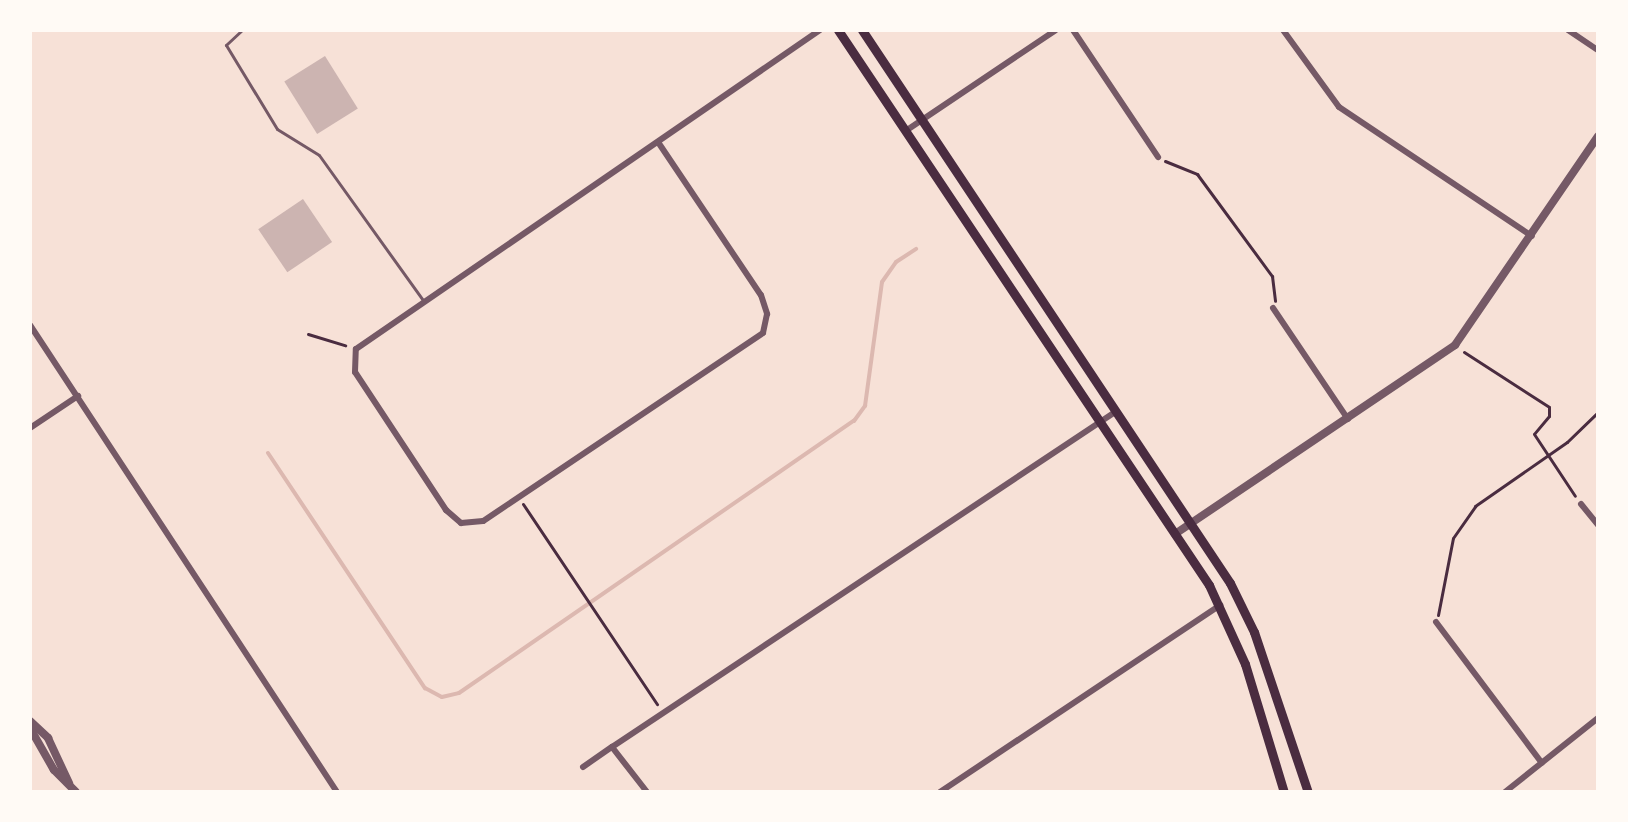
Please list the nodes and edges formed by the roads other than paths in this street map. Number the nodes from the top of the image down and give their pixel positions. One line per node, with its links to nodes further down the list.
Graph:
1 (242, 30): 16 (lane)
2 (820, 30): 13 (street)
3 (838, 30): 11 (main road)
4 (862, 30): 10 (main road)
5 (1056, 30): 10 (street)
6 (1073, 30): 14 (street)
7 (1283, 30): 15 (street)
8 (1568, 30): 9 (street)
9 (1598, 50)
10 (922, 120): 11 (street); 20 (main road)
11 (907, 130): 22 (main road)
12 (1598, 136): 15 (street)
13 (658, 142): 16 (street); 16 (street)
14 (1158, 157)
15 (1532, 236): 21 (street)
16 (423, 300)
17 (1273, 308): 21 (street)
18 (30, 325): 19 (street)
19 (78, 396): 23 (street); 38 (street)
20 (1115, 412): 22 (street); 25 (main road)
21 (1348, 419): 25 (street)
22 (1100, 422): 27 (main road); 33 (street)
23 (30, 428)
24 (1581, 504): 26 (street)
25 (1190, 524): 27 (street); 42 (main road)
26 (1598, 525)
27 (1175, 534): 28 (main road)
28 (1220, 605): 40 (street); 41 (main road)
29 (1436, 622): 34 (street)
30 (1598, 718): 34 (street)
31 (30, 721): 36 (street)
32 (30, 728): 36 (street)
33 (612, 747): 35 (street); 39 (street)
34 (1542, 763): 43 (street)
35 (583, 767)
36 (69, 783): 37 (street)
37 (76, 792)
38 (337, 792)
39 (647, 792)
40 (940, 792)
41 (1284, 792)
42 (1308, 792)
43 (1505, 792)

